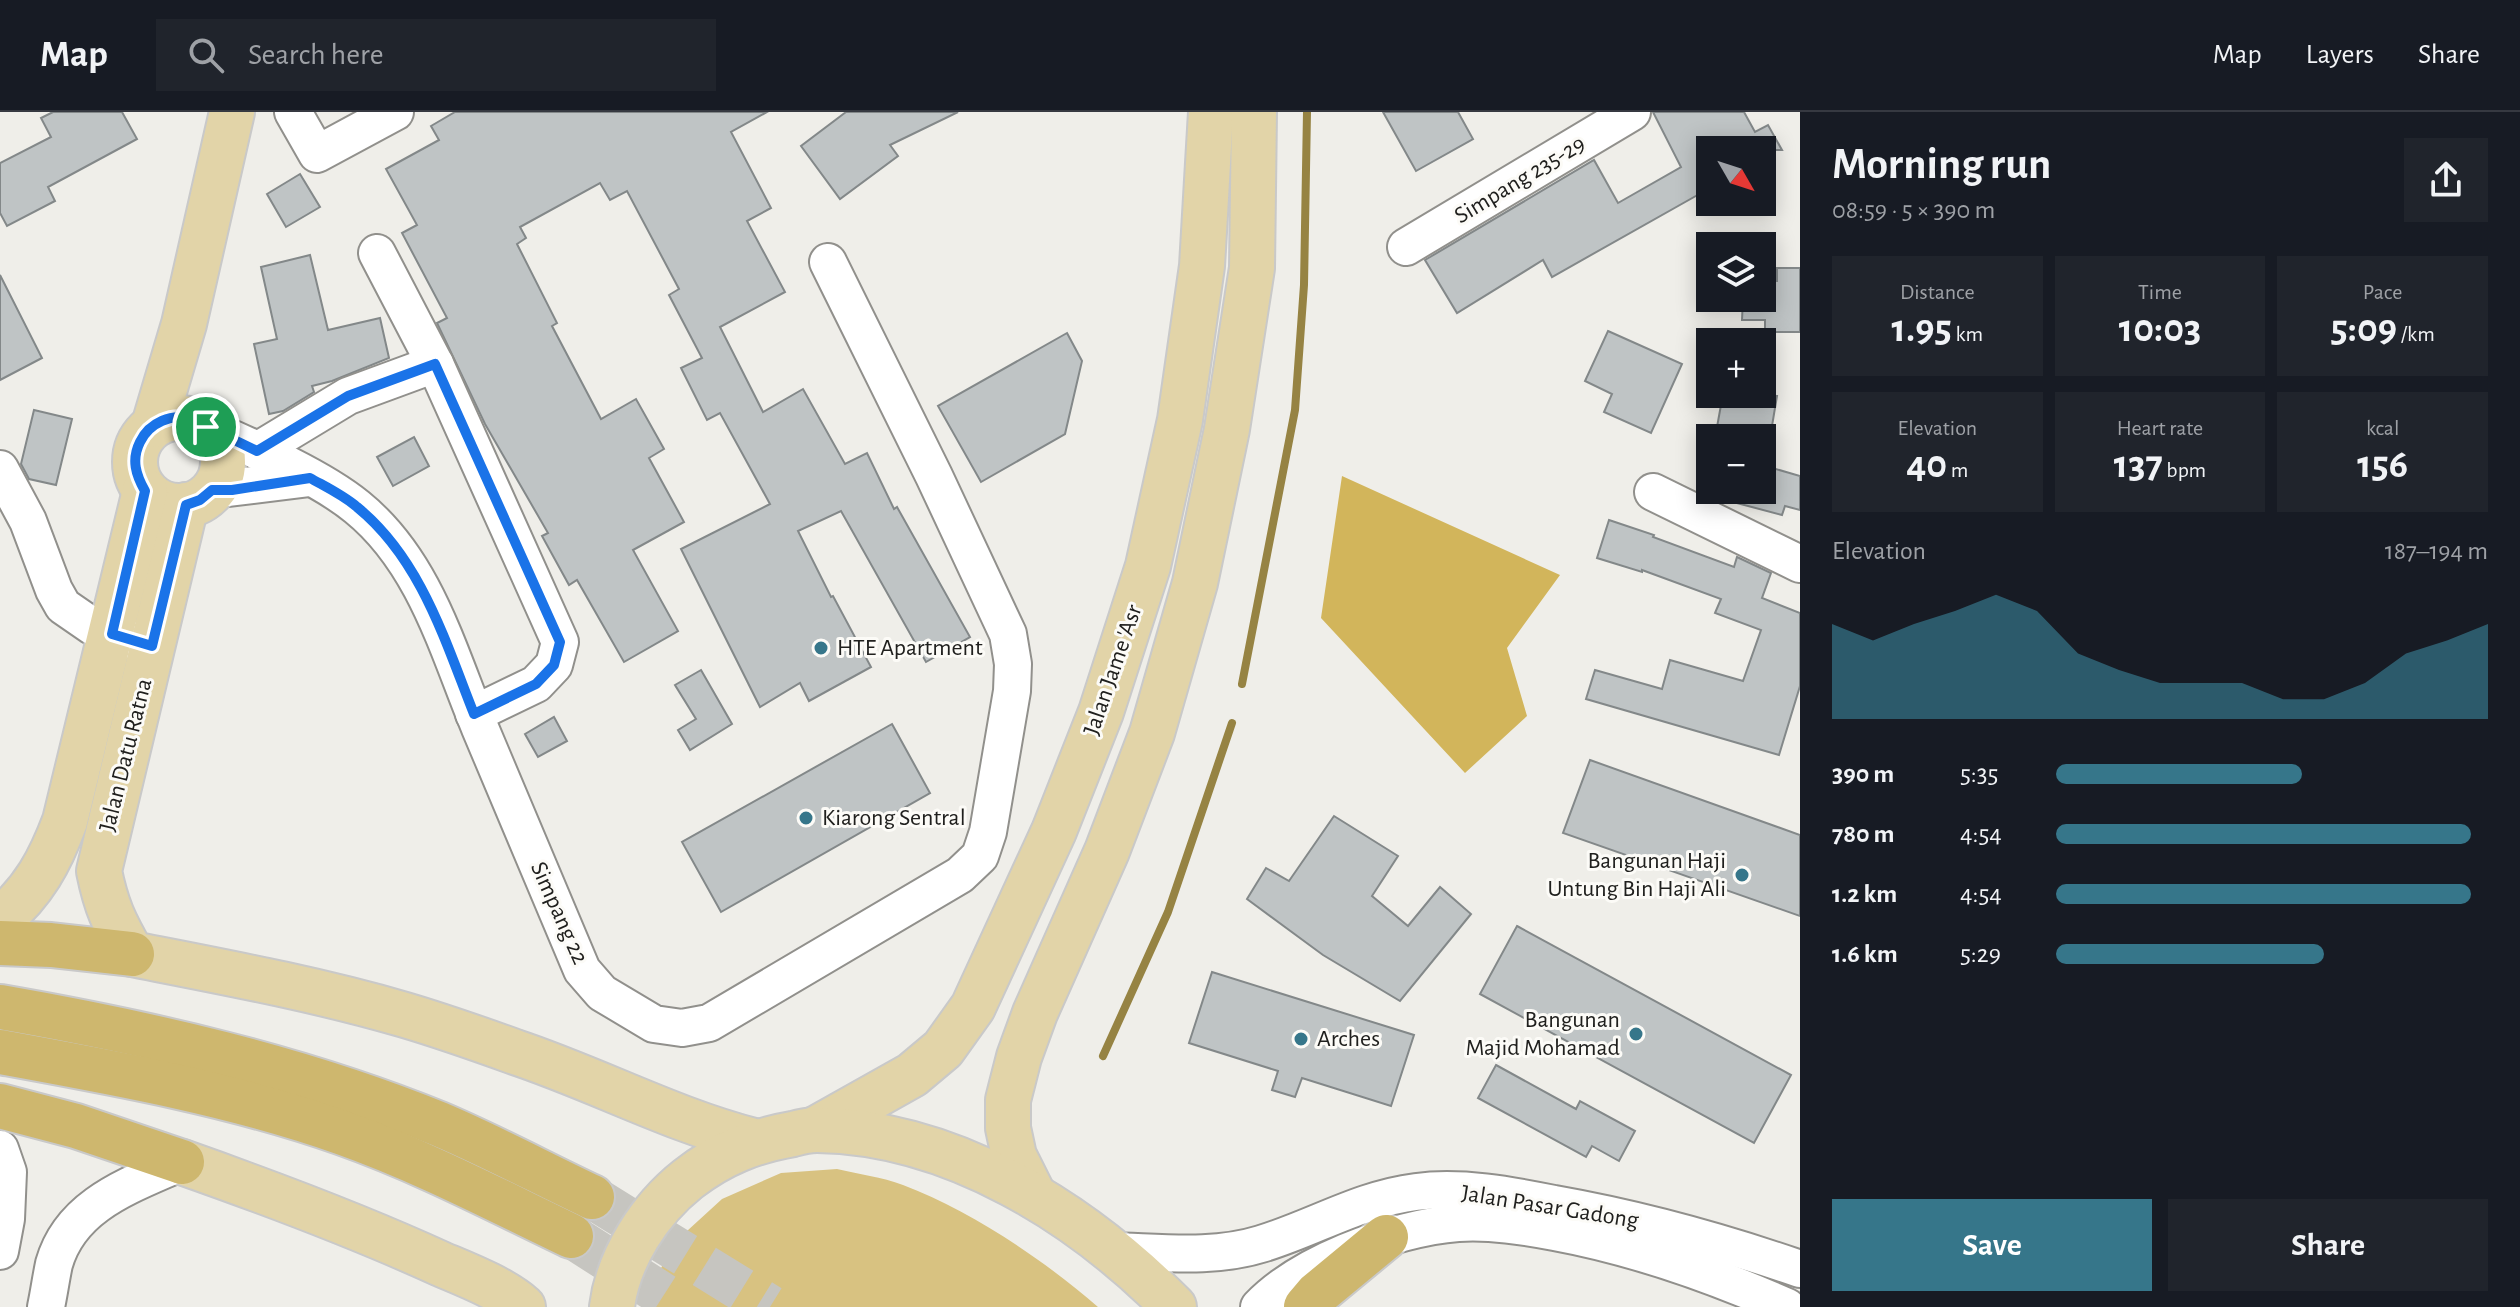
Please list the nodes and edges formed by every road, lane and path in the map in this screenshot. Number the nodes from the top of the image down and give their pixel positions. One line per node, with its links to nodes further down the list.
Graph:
1 (232, 112): 11 (main road)
2 (293, 112): 3 (street)
3 (395, 112)
4 (1211, 112): 27 (main road, Jalan Jame 'Asr)
5 (1254, 112): 31 (main road)
6 (1632, 112): 7 (street, Simpang 235-29)
7 (1406, 247)
8 (377, 253): 10 (street)
9 (828, 262): 20 (street, Simpang 22)
10 (435, 364): 12 (street); 20 (street)
11 (185, 424): 12 (street, Simpang 22); 15 (main road); 17 (main road)
12 (257, 451): 14 (street, Simpang 22)
13 (1, 472): 19 (street)
14 (310, 478): 17 (street); 20 (street, Simpang 22)
15 (145, 491): 17 (main road); 19 (main road, Jalan Datu Ratna)
16 (1653, 492): 18 (street)
17 (199, 498): 19 (main road, Jalan Datu Ratna)
18 (1800, 564)
19 (132, 640): 21 (main road, Jalan Datu Ratna); 23 (main road, Jalan Datu Ratna)
20 (474, 714)
21 (0, 920)
22 (0, 943): 23 (highway)
23 (132, 954): 28 (main road)
24 (0, 1007): 32 (highway)
25 (0, 1052): 33 (highway)
26 (0, 1106): 30 (highway)
27 (814, 1130): 28 (main road); 31 (main road)
28 (754, 1141): 41 (main road)
29 (0, 1149): 35 (street)
30 (182, 1162): 39 (street); 40 (main road)
31 (1034, 1196): 36 (main road)
32 (592, 1197)
33 (571, 1236)
34 (1386, 1237): 43 (street, Jalan Pasar Gadong); 44 (highway); 45 (street, Jalan Pasar Gadong)
35 (0, 1251)
36 (1110, 1251): 37 (street, Jalan Pasar Gadong); 42 (main road)
37 (1800, 1269)
38 (1800, 1300): 46 (street)
39 (46, 1307)
40 (523, 1307)
41 (612, 1307)
42 (1174, 1307)
43 (1259, 1307)
44 (1306, 1307)
45 (1787, 1307)
46 (1798, 1307)

